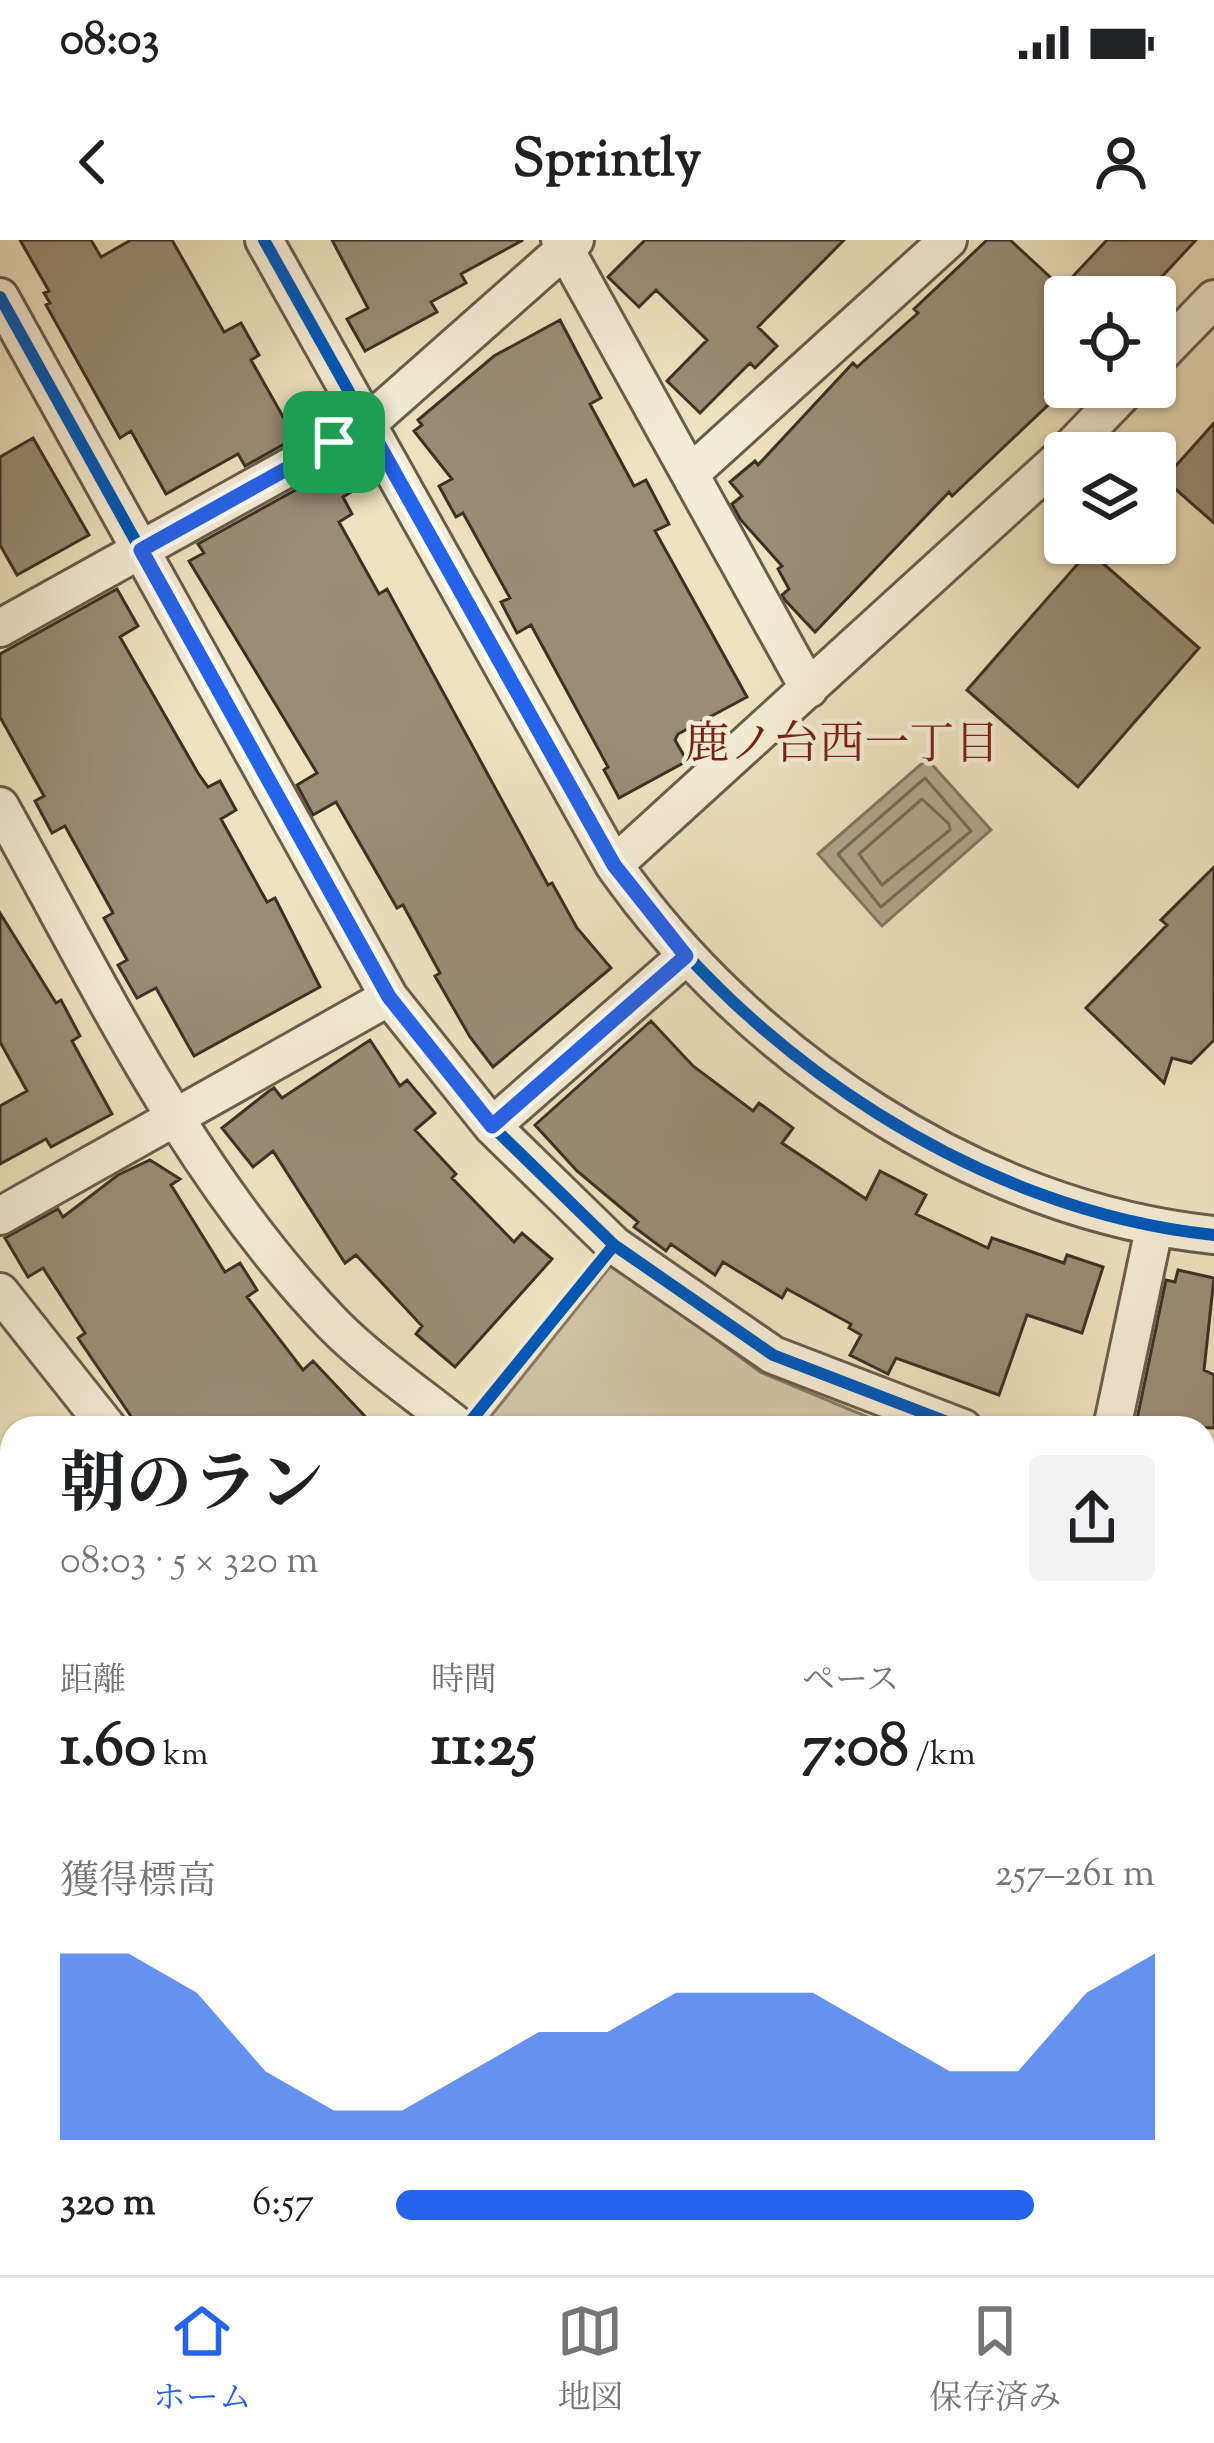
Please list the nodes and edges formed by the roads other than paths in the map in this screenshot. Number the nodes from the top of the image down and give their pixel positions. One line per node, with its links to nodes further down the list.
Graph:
1 (264, 240): 8 (street)
2 (948, 240): 10 (street)
3 (567, 243): 8 (street); 10 (street)
4 (0, 297): 12 (street)
5 (1214, 299): 6 (street)
6 (1176, 338)
7 (1110, 408): 9 (street)
8 (367, 424): 12 (street); 16 (street)
9 (1087, 432)
10 (690, 474): 14 (street)
11 (1044, 474): 14 (street)
12 (141, 550): 13 (street); 18 (street)
13 (0, 628)
14 (809, 689): 16 (street)
15 (0, 806): 19 (street)
16 (614, 865): 17 (street)
17 (686, 956): 20 (street); 22 (street)
18 (389, 997): 19 (street); 20 (street)
19 (174, 1118): 21 (street); 26 (street)
20 (492, 1126): 27 (street)
21 (0, 1216)
22 (1154, 1229): 23 (street); 28 (street)
23 (1214, 1235)
24 (5, 1309): 25 (street)
25 (98, 1416)
26 (445, 1416)
27 (932, 1416)
28 (1115, 1416)

